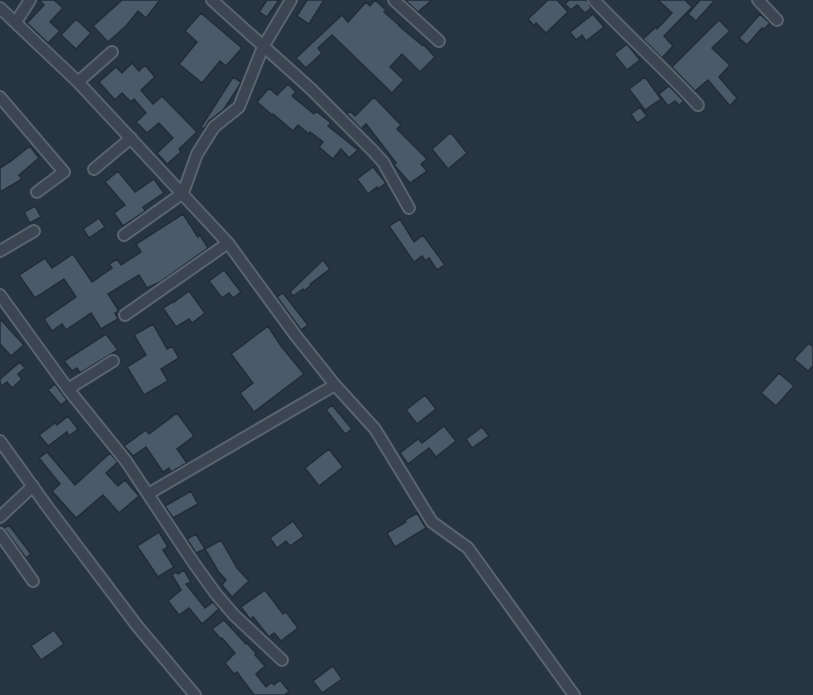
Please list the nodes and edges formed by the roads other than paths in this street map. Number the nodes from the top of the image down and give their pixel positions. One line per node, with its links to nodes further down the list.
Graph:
1 (30, 0): 9 (street)
2 (212, 0): 11 (street)
3 (291, 0): 11 (street)
4 (394, 0): 10 (street)
5 (594, 0): 15 (street)
6 (758, 0): 8 (street)
7 (0, 8): 9 (street)
8 (777, 20)
9 (16, 22): 13 (street)
10 (439, 41)
11 (263, 47): 19 (street); 20 (street)
12 (112, 52): 13 (street)
13 (78, 82): 16 (street)
14 (0, 97): 18 (street)
15 (698, 105)
16 (131, 138): 17 (street); 19 (street)
17 (94, 169)
18 (37, 192)
19 (183, 193): 22 (street); 23 (street)
20 (410, 208)
21 (34, 231): 24 (street)
22 (124, 235)
23 (228, 243): 26 (street); 28 (street)
24 (0, 251)
25 (0, 295): 29 (street)
26 (125, 315)
27 (112, 361): 29 (street)
28 (335, 385): 32 (street); 38 (street)
29 (68, 389): 32 (street)
30 (0, 441): 31 (street)
31 (33, 486): 33 (street); 37 (street)
32 (148, 494): 36 (street)
33 (0, 517)
34 (0, 534): 35 (street)
35 (33, 581)
36 (282, 660)
37 (195, 695)
38 (574, 695)

